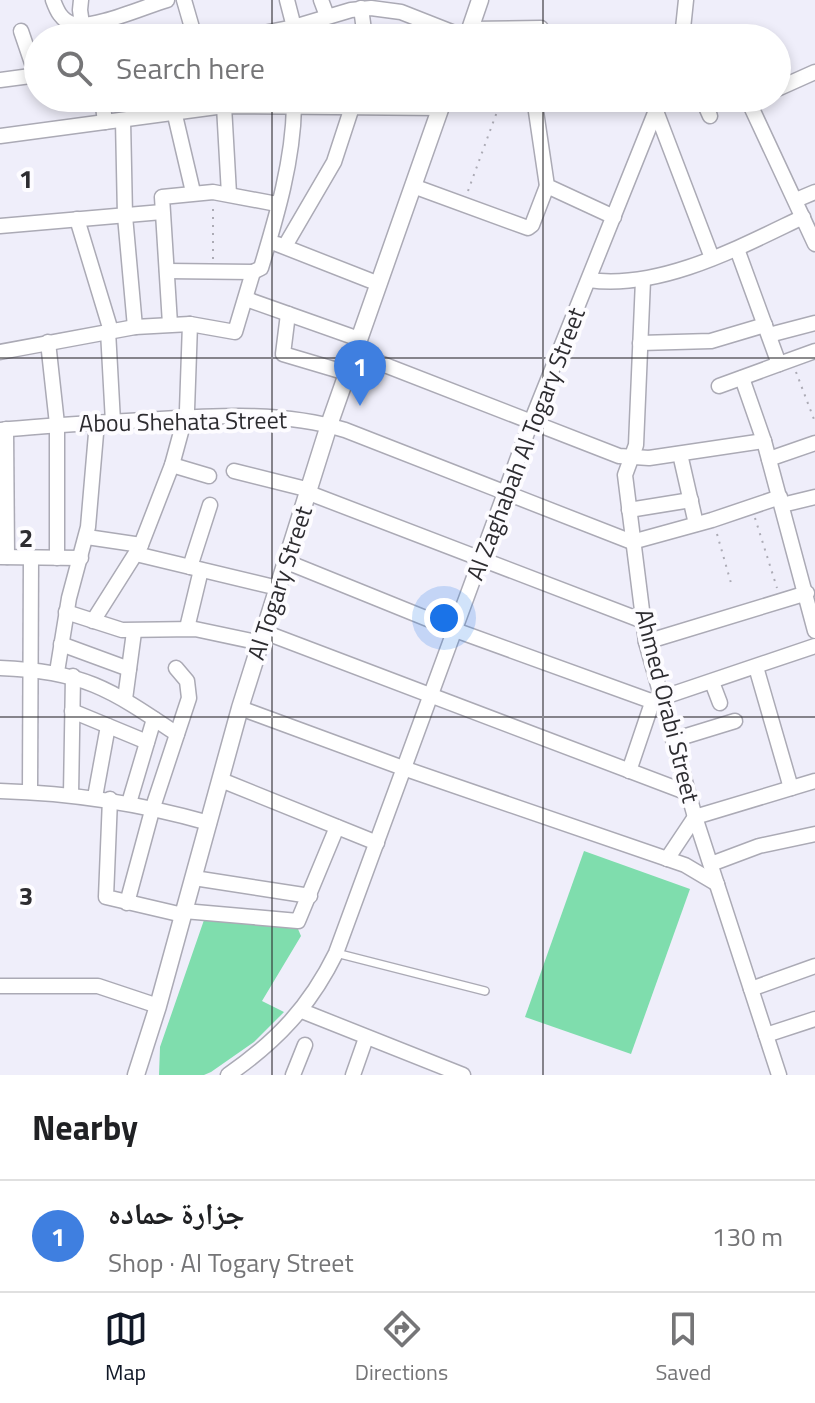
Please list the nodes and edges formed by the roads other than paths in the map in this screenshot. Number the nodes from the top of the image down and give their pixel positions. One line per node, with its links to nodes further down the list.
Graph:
1 (53, 0): 13 (street)
2 (81, 0): 14 (street)
3 (167, 0): 15 (street)
4 (184, 0): 16 (street)
5 (287, 0): 17 (street)
6 (321, 0): 12 (street)
7 (480, 0): 20 (street)
8 (688, 0): 21 (street)
9 (380, 4): 10 (street); 11 (street)
10 (353, 6): 12 (street)
11 (400, 6): 19 (street)
12 (327, 16): 18 (street)
13 (71, 24)
14 (82, 24)
15 (103, 24)
16 (191, 24)
17 (293, 24)
18 (303, 24)
19 (442, 24)
20 (472, 24)
21 (684, 24)
22 (21, 31): 23 (street)
23 (24, 39)
24 (815, 72): 27 (street)
25 (24, 77): 26 (street)
26 (0, 80)
27 (791, 83)
28 (104, 112): 42 (street)
29 (168, 112): 41 (street)
30 (174, 112): 46 (street)
31 (225, 112): 48 (street)
32 (294, 112): 50 (street)
33 (350, 112): 59 (street)
34 (439, 112): 44 (street, Al Togary Street)
35 (536, 112): 45 (street)
36 (655, 112): 53 (street, Al Zaghabah Al Togary Street)
37 (661, 112): 61 (street)
38 (708, 112): 40 (street)
39 (754, 112): 49 (street)
40 (710, 116)
41 (123, 120): 42 (street); 52 (street)
42 (105, 122): 43 (street)
43 (0, 135)
44 (413, 186): 45 (street); 66 (street, Al Togary Street)
45 (547, 186): 53 (street)
46 (193, 192): 48 (street); 51 (street)
47 (815, 192): 49 (street)
48 (229, 194): 50 (street)
49 (796, 200): 54 (street)
50 (277, 204): 57 (street)
51 (162, 212): 52 (street); 62 (street)
52 (125, 216): 55 (street); 72 (street)
53 (614, 217): 64 (street, Al Zaghabah Al Togary Street)
54 (803, 217): 58 (street); 60 (street)
55 (77, 219): 56 (street); 74 (street)
56 (0, 226)
57 (269, 241): 59 (street); 63 (street)
58 (815, 244)
59 (285, 246): 66 (street)
60 (737, 249): 61 (street); 73 (street)
61 (712, 258): 65 (street)
62 (167, 271): 63 (street); 70 (street)
63 (253, 272): 67 (street)
64 (589, 280): 65 (street); 86 (street, Al Zaghabah Al Togary Street)
65 (643, 280): 76 (street, Ahmed Orabi Street)
66 (379, 284): 77 (street, Al Togary Street)
67 (246, 299): 68 (street); 71 (street)
68 (288, 314): 77 (street); 81 (street)
69 (815, 323): 73 (street)
70 (170, 324): 71 (street); 72 (street)
71 (190, 324): 84 (street)
72 (135, 327): 74 (street)
73 (767, 330): 76 (street); 80 (street)
74 (110, 331): 75 (street); 85 (street)
75 (48, 342): 79 (street); 87 (street)
76 (640, 343): 93 (street, Ahmed Orabi Street)
77 (357, 346): 81 (street, Al Togary Street); 86 (street)
78 (815, 351): 80 (street)
79 (0, 352)
80 (785, 362): 82 (street)
81 (347, 373): 88 (street, Al Togary Street)
82 (742, 378): 83 (street); 90 (street)
83 (719, 386)
84 (186, 417): 85 (street, Abou Shehata Street); 88 (street, Abou Shehata Street); 95 (street)
85 (105, 422): 87 (street, Abou Shehata Street); 106 (street)
86 (531, 422): 93 (street); 99 (street, Al Zaghabah Al Togary Street)
87 (57, 424): 89 (street, Abou Shehata Street); 111 (street)
88 (329, 425): 98 (street, Al Togary Street); 99 (street, Abou Shehata Street)
89 (3, 429): 109 (street)
90 (764, 441): 92 (street); 94 (street)
91 (815, 443): 94 (street)
92 (680, 454): 93 (street); 101 (street)
93 (631, 458): 104 (street, Ahmed Orabi Street)
94 (769, 459): 102 (street)
95 (172, 465): 97 (street); 108 (street)
96 (234, 471): 98 (street)
97 (209, 476)
98 (309, 491): 113 (street); 114 (street, Al Togary Street)
99 (506, 492): 107 (street, Abou Shehata Street); 113 (street, Al Zaghabah Al Togary Street)
100 (815, 497): 102 (street)
101 (691, 500): 104 (street); 105 (street)
102 (781, 501): 105 (street); 116 (street)
103 (210, 505): 115 (street)
104 (629, 510): 107 (street, Ahmed Orabi Street)
105 (696, 524): 107 (street)
106 (87, 537): 108 (street); 112 (street)
107 (632, 542): 121 (street, Ahmed Orabi Street)
108 (139, 550): 115 (street); 120 (street)
109 (3, 557): 110 (street)
110 (31, 557): 111 (street); 133 (street)
111 (57, 558): 112 (street)
112 (81, 558): 119 (street)
113 (480, 560): 121 (street); 123 (street, Al Zaghabah Al Togary Street)
114 (287, 562): 117 (street, Al Togary Street); 123 (street)
115 (196, 568): 117 (street); 122 (street)
116 (808, 570): 118 (street)
117 (278, 588): 126 (street, Al Togary Street)
118 (807, 593): 124 (street); 127 (street)
119 (66, 612): 120 (street); 128 (street)
120 (93, 621): 125 (street)
121 (643, 621): 127 (street, Ahmed Orabi Street)
122 (187, 628): 125 (street); 126 (street)
123 (455, 630): 138 (street, Al Zaghabah Al Togary Street); 140 (street)
124 (815, 631)
125 (134, 632): 134 (street)
126 (262, 638): 138 (street); 142 (street, Al Togary Street)
127 (646, 642): 140 (street, Ahmed Orabi Street)
128 (61, 644): 134 (street); 135 (street)
129 (815, 646): 130 (street)
130 (756, 667): 137 (street); 154 (street)
131 (0, 668): 133 (street)
132 (176, 668): 147 (street)
133 (31, 669): 135 (street); 156 (street)
134 (129, 669): 139 (street)
135 (57, 672): 136 (street)
136 (73, 676): 139 (street); 143 (street)
137 (712, 682): 140 (street); 141 (street)
138 (430, 697): 150 (street, Al Zaghabah Al Togary Street); 151 (street)
139 (125, 699): 144 (street)
140 (659, 701): 148 (street, Ahmed Orabi Street); 151 (street)
141 (720, 703)
142 (240, 708): 150 (street); 152 (street, Al Togary Street)
143 (72, 711): 146 (street); 158 (street)
144 (154, 719): 147 (street); 149 (street)
145 (735, 721): 148 (street)
146 (108, 726): 149 (street); 159 (street)
147 (177, 734): 161 (street)
148 (673, 740): 157 (street, Ahmed Orabi Street)
149 (147, 742): 160 (street)
150 (403, 768): 166 (street, Al Zaghabah Al Togary Street); 167 (street)
151 (629, 771): 157 (street)
152 (221, 780): 163 (street, Al Togary Street); 164 (street)
153 (815, 781): 154 (street)
154 (791, 788): 162 (street)
155 (0, 791): 156 (street)
156 (30, 792): 158 (street)
157 (688, 793): 162 (street, Ahmed Orabi Street)
158 (71, 795): 159 (street)
159 (103, 798): 160 (street); 172 (street)
160 (129, 803): 161 (street)
161 (153, 807): 163 (street); 172 (street)
162 (695, 817): 167 (street); 168 (street, Ahmed Orabi Street)
163 (209, 823): 169 (street, Al Togary Street)
164 (337, 827): 166 (street); 171 (street)
165 (815, 834): 168 (street)
166 (377, 843): 174 (street, Al Zaghabah Al Togary Street)
167 (667, 859): 170 (street)
168 (711, 864): 170 (street, Ahmed Orabi Street)
169 (194, 878): 171 (street); 173 (street, Al Togary Street)
170 (717, 884): 177 (street, Ahmed Orabi Street)
171 (310, 896): 173 (street)
172 (127, 903): 173 (street)
173 (184, 913): 179 (street, Al Togary Street)
174 (336, 953): 178 (lane); 180 (street, Al Zaghabah Al Togary Street)
175 (815, 966): 177 (street)
176 (0, 986): 179 (street)
177 (751, 989): 182 (street, Ahmed Orabi Street)
178 (485, 991)
179 (158, 1006): 185 (street, Al Togary Street)
180 (302, 1011): 183 (street); 186 (street, Al Zaghabah Al Togary Street)
181 (815, 1019): 182 (street)
182 (766, 1035): 190 (street, Ahmed Orabi Street)
183 (366, 1038): 188 (street); 189 (street)
184 (305, 1045): 187 (street)
185 (136, 1075)
186 (228, 1075)
187 (293, 1075)
188 (353, 1075)
189 (463, 1075)
190 (779, 1075)

